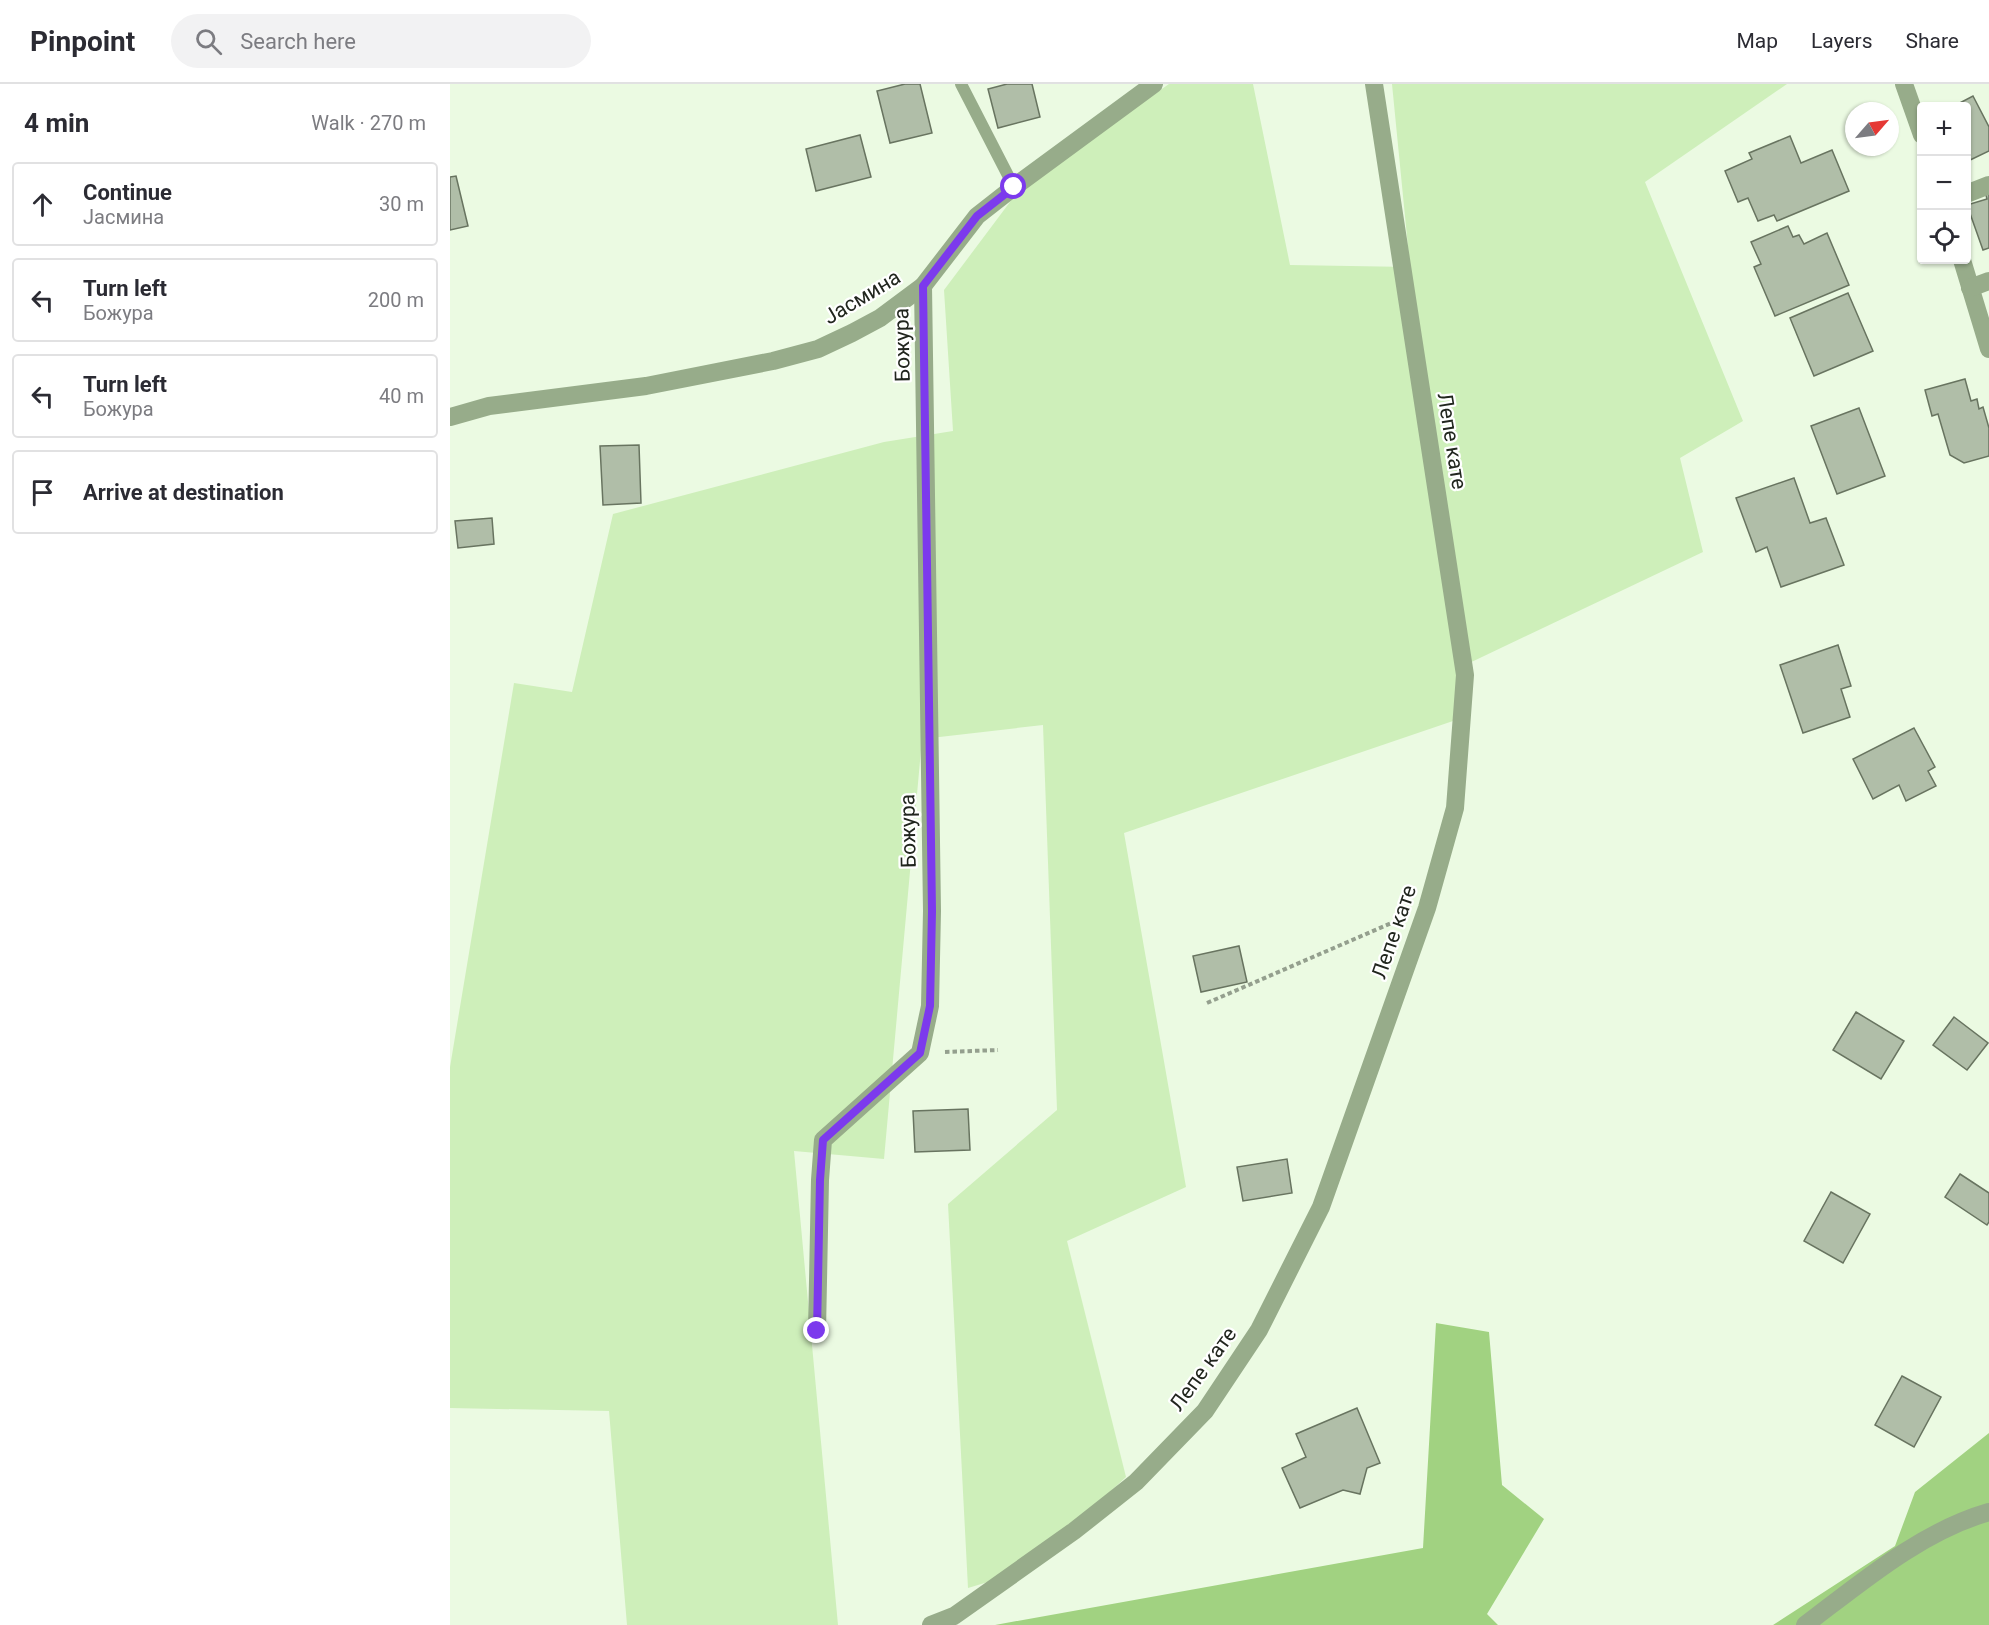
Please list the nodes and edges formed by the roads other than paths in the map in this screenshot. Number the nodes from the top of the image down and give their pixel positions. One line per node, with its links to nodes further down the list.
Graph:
1 (961, 84): 7 (lane)
2 (1154, 84): 7 (street, Јасмина)
3 (1374, 84): 17 (street, Лепе кате)
4 (1904, 84): 5 (street)
5 (1917, 121)
6 (1989, 185): 8 (street)
7 (1014, 187): 11 (street, Јасмина)
8 (1971, 193)
9 (1963, 264): 12 (street)
10 (1989, 281): 12 (street)
11 (923, 286): 14 (street, Јасмина); 15 (street, Божура)
12 (1970, 288): 13 (street)
13 (1989, 349)
14 (450, 417)
15 (817, 1331)
16 (1989, 1512): 18 (street)
17 (931, 1625)
18 (1805, 1625)

